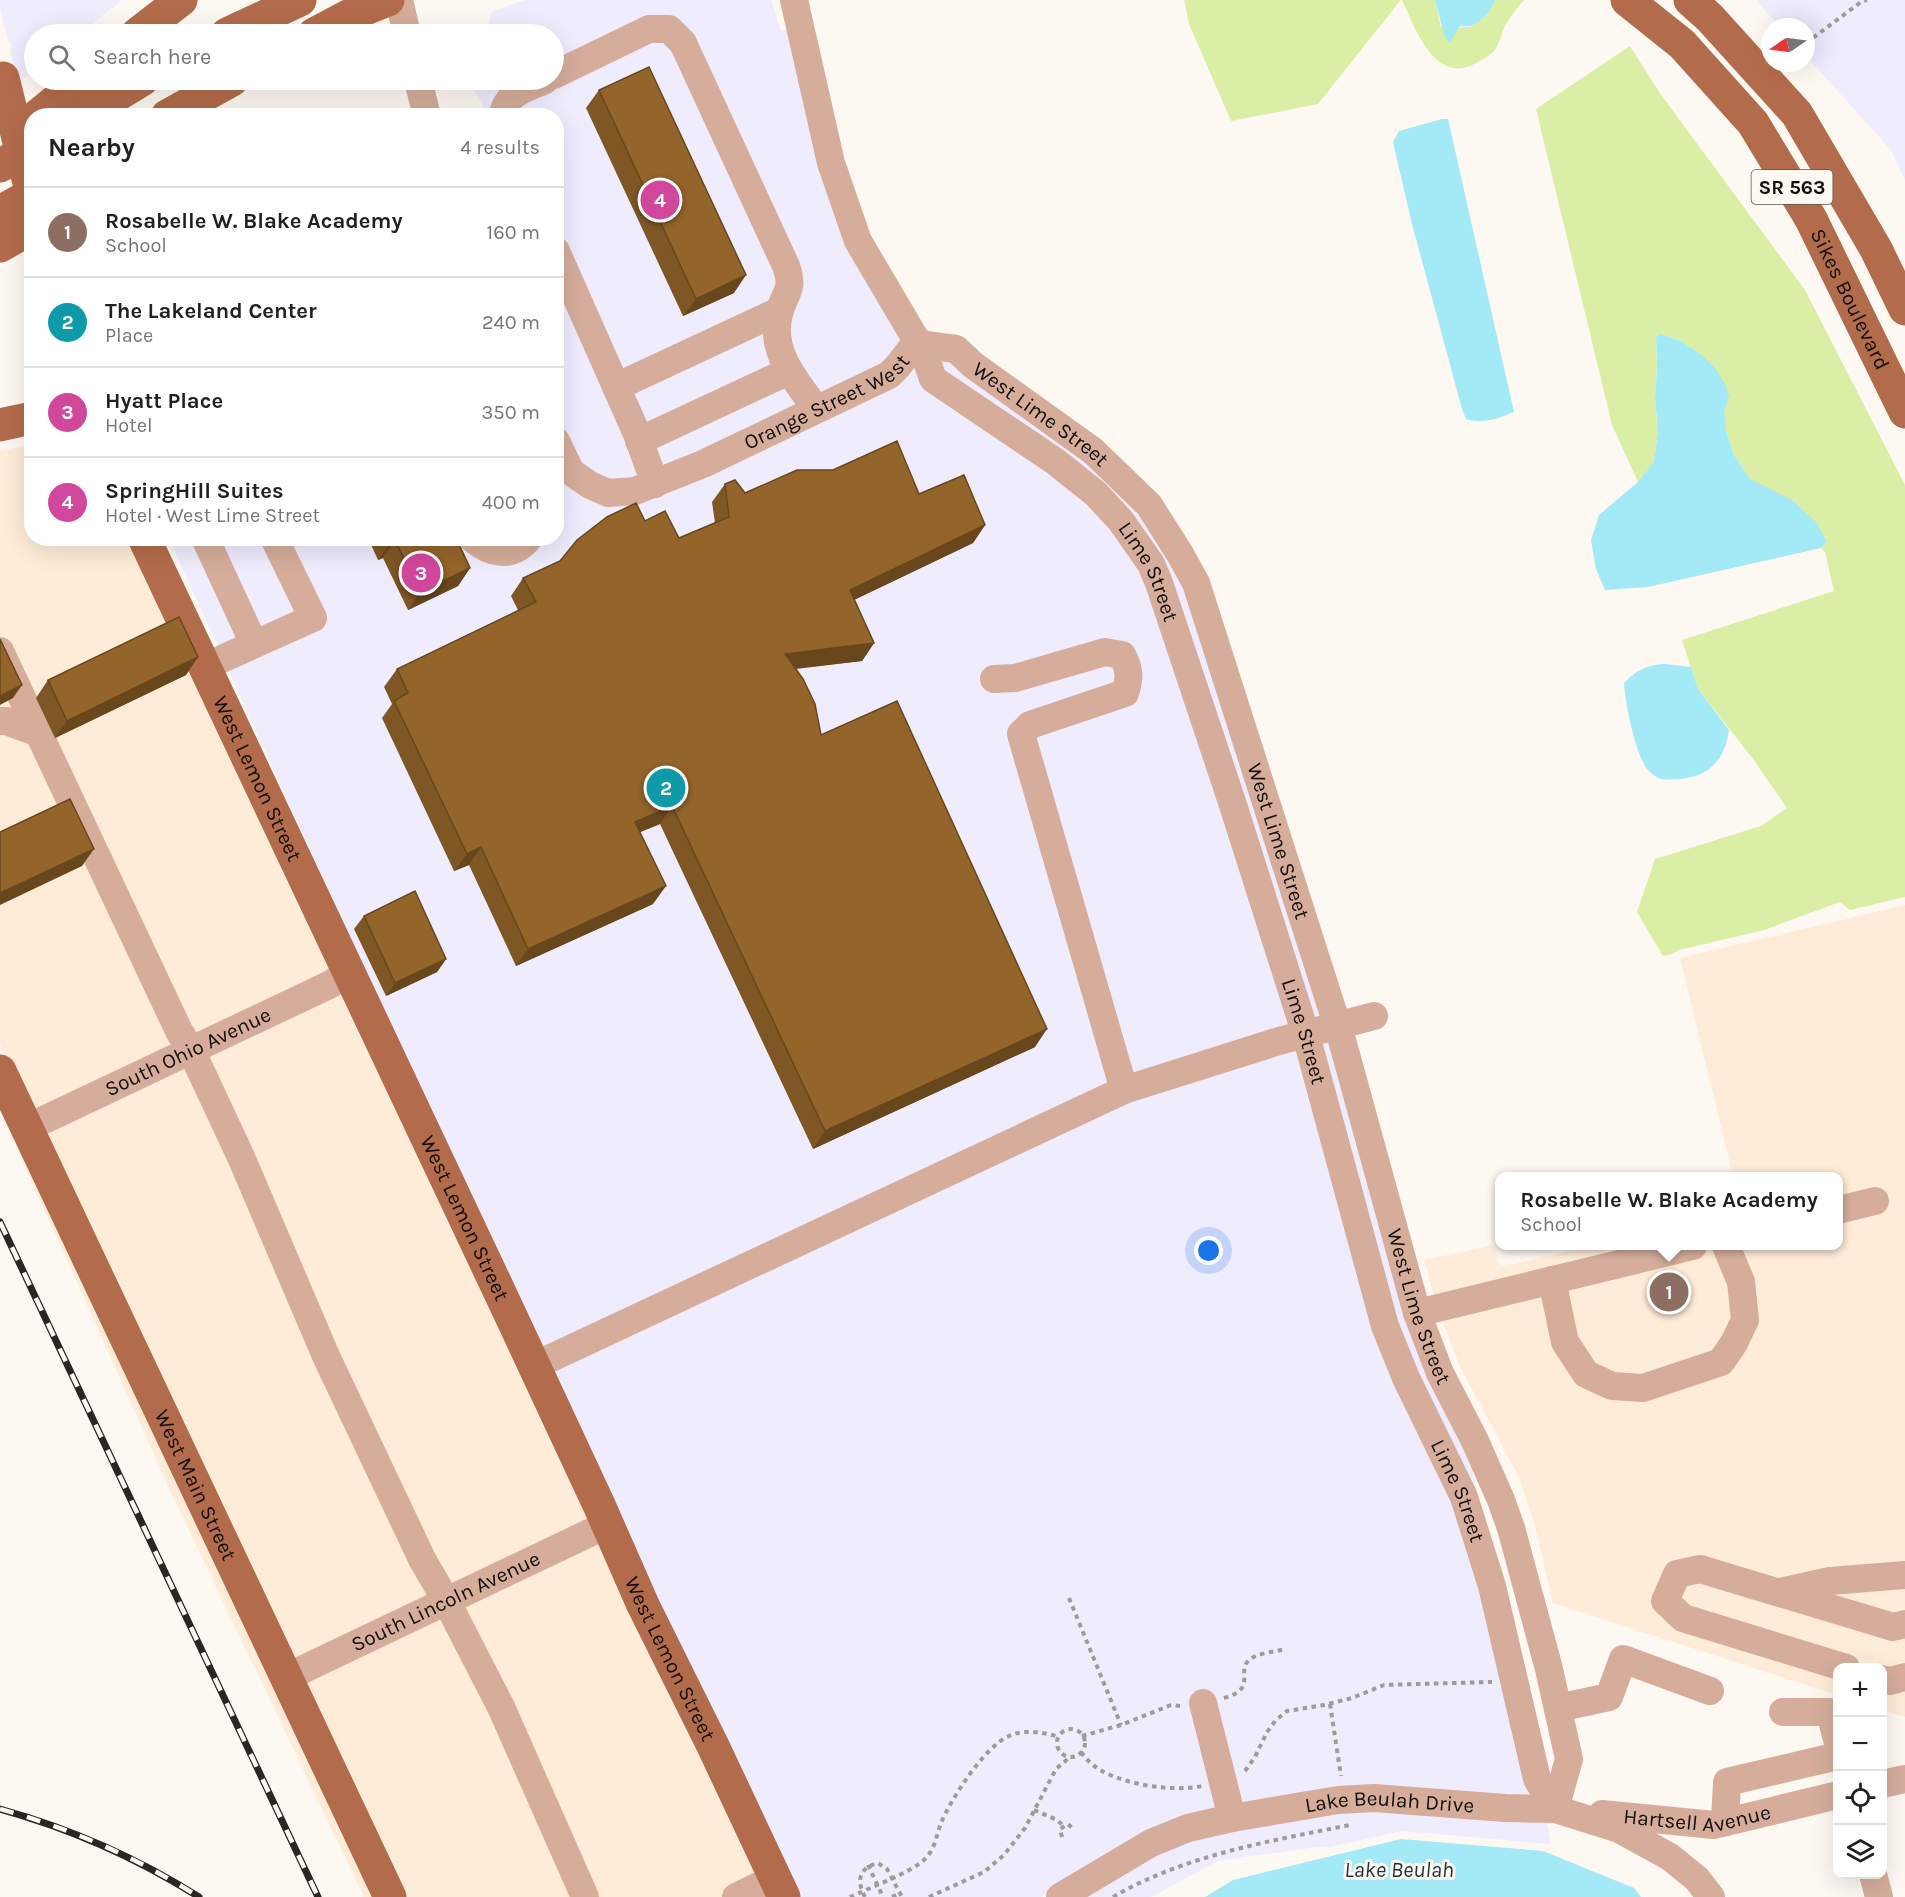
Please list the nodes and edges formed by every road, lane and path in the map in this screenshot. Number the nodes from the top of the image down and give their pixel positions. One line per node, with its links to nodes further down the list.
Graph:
1 (181, 0): 10 (main road)
2 (300, 0): 11 (main road)
3 (388, 0): 12 (main road)
4 (399, 0): 13 (street)
5 (794, 0): 40 (street)
6 (1627, 0): 44 (main road, Sikes Boulevard / SR 563)
7 (1659, 0): 15 (main road)
8 (1690, 0): 15 (main road, Sikes Boulevard / SR 563)
9 (1867, 0): 14 (path)
10 (150, 24)
11 (248, 24)
12 (333, 24)
13 (405, 24)
14 (1815, 36)
15 (1744, 56): 38 (main road, Sikes Boulevard / SR 563)
16 (2, 69): 31 (main road, bridge)
17 (564, 70): 39 (street)
18 (69, 90): 23 (main road)
19 (126, 90): 24 (main road)
20 (214, 90): 25 (main road)
21 (420, 90): 26 (street)
22 (523, 90): 27 (street)
23 (48, 108)
24 (96, 108)
25 (181, 108)
26 (424, 108)
27 (504, 108)
28 (24, 126): 29 (main road)
29 (0, 146)
30 (24, 152): 32 (main road)
31 (24, 161)
32 (0, 166)
33 (24, 198): 34 (main road)
34 (0, 212)
35 (24, 232): 36 (main road)
36 (0, 246)
37 (564, 269): 42 (street)
38 (1905, 309)
39 (779, 311): 41 (street); 42 (street)
40 (917, 341): 43 (street, Orange Street West); 63 (street, West Lime Street); 64 (street, Lime Street)
41 (789, 371): 43 (street); 47 (street)
42 (616, 387): 47 (street)
43 (816, 410): 49 (street, Orange Street West)
44 (1905, 412)
45 (24, 420): 46 (main road)
46 (0, 425)
47 (639, 441): 49 (street)
48 (564, 458): 49 (street, Orange Street West)
49 (655, 484)
50 (148, 546): 57 (main road, West Lemon Street)
51 (209, 546): 55 (street)
52 (278, 546): 55 (street)
53 (481, 546): 54 (street)
54 (519, 546)
55 (254, 644): 57 (street)
56 (0, 651): 60 (street)
57 (204, 667): 61 (main road, West Lemon Street)
58 (994, 679): 67 (street)
59 (0, 721): 60 (street)
60 (39, 733): 65 (street)
61 (349, 972): 65 (street, South Ohio Avenue); 75 (main road, West Lemon Street)
62 (1374, 1016): 63 (street)
63 (1337, 1026): 64 (street); 74 (street, West Lime Street)
64 (1306, 1035): 67 (street); 103 (street, Lime Street)
65 (191, 1050): 68 (street, South Ohio Avenue); 80 (street)
66 (0, 1071): 68 (main road, West Main Street)
67 (1124, 1090): 75 (street)
68 (27, 1128): 84 (main road, West Main Street)
69 (1875, 1201): 70 (street)
70 (1843, 1209)
71 (1673, 1250): 73 (street)
72 (1728, 1250): 73 (street)
73 (1552, 1280): 74 (street)
74 (1417, 1312): 90 (street, West Lime Street)
75 (534, 1366): 76 (main road, West Lemon Street)
76 (606, 1525): 80 (street, South Lincoln Avenue); 115 (main road, West Lemon Street)
77 (1905, 1575): 78 (street)
78 (1777, 1592): 81 (street); 82 (street)
79 (1069, 1598): 93 (path)
80 (447, 1602): 84 (street, South Lincoln Avenue); 119 (street)
81 (1905, 1624)
82 (1833, 1664)
83 (1905, 1677): 85 (street)
84 (285, 1678): 118 (main road, West Main Street)
85 (1887, 1680)
86 (1494, 1682): 89 (path)
87 (1710, 1691): 90 (street)
88 (1203, 1703): 99 (street)
89 (1330, 1704): 99 (path); 100 (path)
90 (1557, 1708): 103 (street, West Lime Street)
91 (1784, 1712): 92 (street)
92 (1833, 1724)
93 (1121, 1725)
94 (1059, 1737): 95 (path); 96 (path); 112 (path)
95 (1081, 1752): 96 (path); 99 (path)
96 (1070, 1757): 104 (path)
97 (1833, 1757): 106 (street)
98 (1905, 1779): 101 (street)
99 (1222, 1781): 105 (street)
100 (1342, 1783)
101 (1887, 1783)
102 (1833, 1796): 106 (street, Hartsell Avenue)
103 (1555, 1809): 105 (street, Lake Beulah Drive); 106 (street, Hartsell Avenue); 128 (street, Lake Beulah Drive)
104 (1034, 1810): 107 (path); 125 (path)
105 (1232, 1818): 126 (street, Lake Beulah Drive)
106 (1725, 1822)
107 (1064, 1825): 109 (path); 110 (path)
108 (1351, 1825): 127 (path)
109 (1074, 1830)
110 (1062, 1837)
111 (868, 1866): 112 (path); 114 (path); 116 (path)
112 (892, 1877): 114 (path); 117 (path)
113 (1874, 1879): 129 (street)
114 (877, 1884): 116 (path); 123 (path)
115 (779, 1888): 120 (street)
116 (862, 1891): 121 (path); 122 (path)
117 (901, 1895): 124 (path)
118 (390, 1897)
119 (585, 1897)
120 (735, 1897)
121 (850, 1897)
122 (865, 1897)
123 (883, 1897)
124 (892, 1897)
125 (929, 1897)
126 (1060, 1897)
127 (1113, 1897)
128 (1711, 1897)
129 (1879, 1897)

